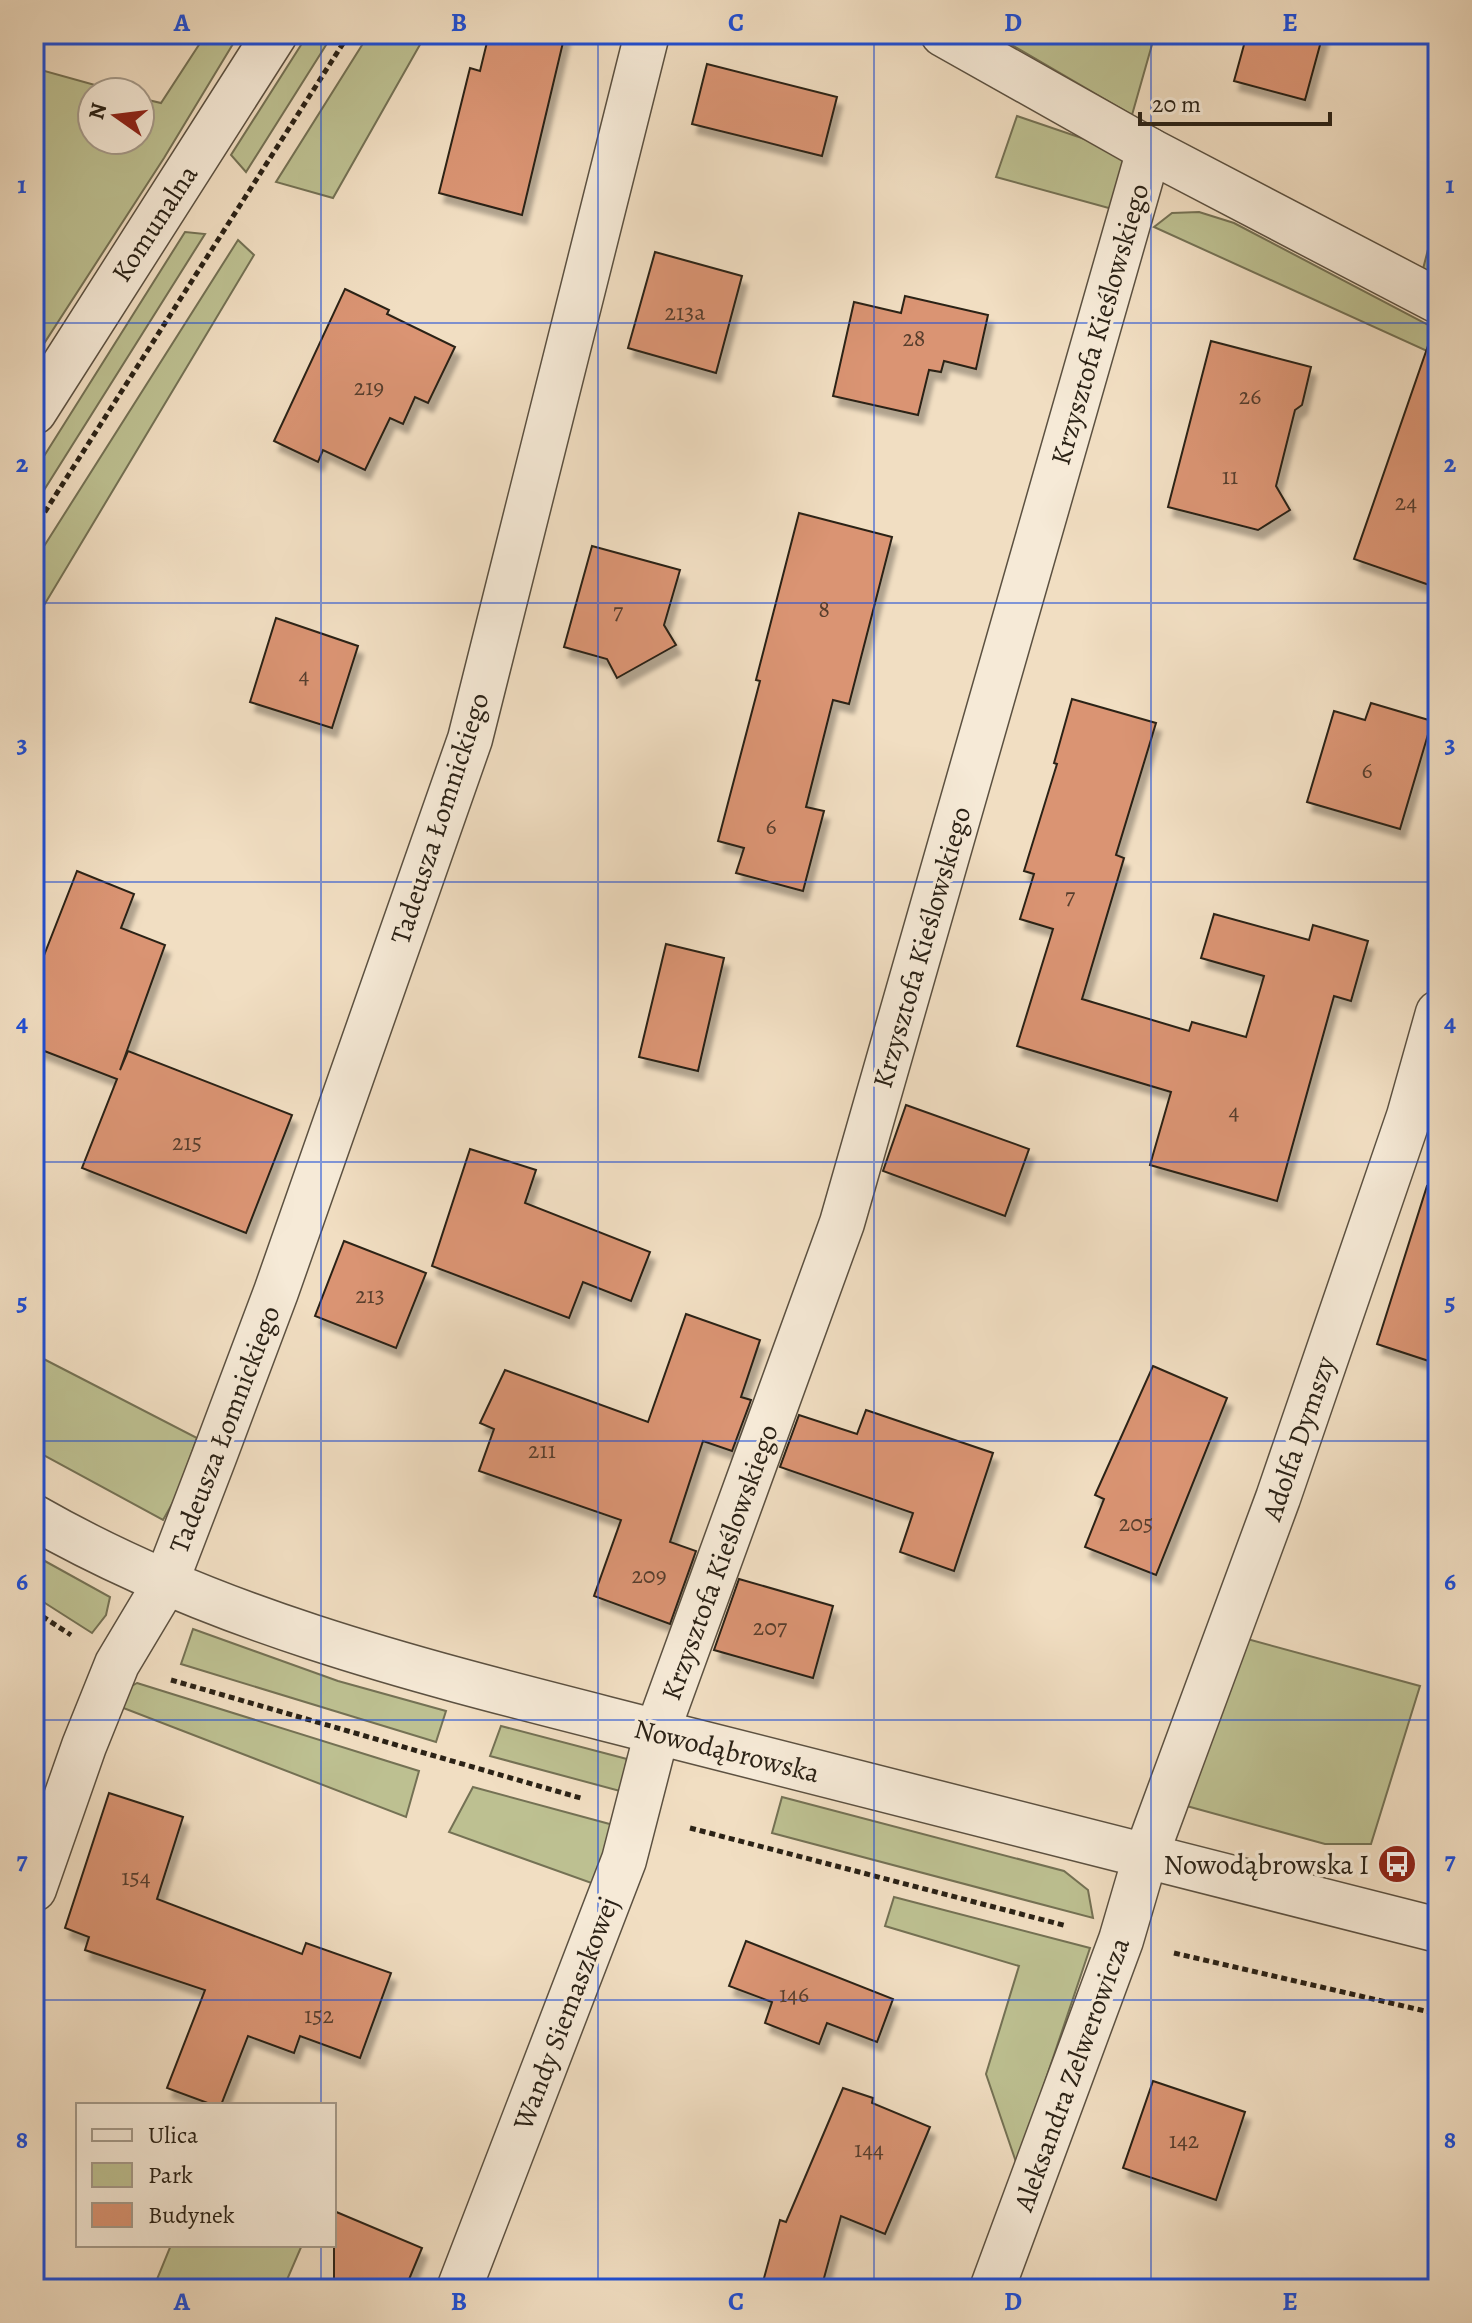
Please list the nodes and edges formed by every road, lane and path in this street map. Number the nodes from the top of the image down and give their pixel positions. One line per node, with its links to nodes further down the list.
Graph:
1 (275, 34): 7 (street, Komunalna)
2 (349, 34): 8 (path)
3 (647, 34): 11 (street, Tadeusza Łomnickiego)
4 (943, 34): 5 (street)
5 (1149, 150): 6 (street); 14 (street, Krzysztofa Kieślowskiego)
6 (1438, 301)
7 (34, 412)
8 (34, 529)
9 (1438, 1013): 16 (street, Adolfa Dymszy)
10 (34, 1517): 11 (street, Nowodąbrowska)
11 (166, 1582): 13 (street, Tadeusza Łomnickiego); 14 (street, Nowodąbrowska)
12 (34, 1611): 13 (path)
13 (117, 1664): 15 (path); 17 (street, Tadeusza Łomnickiego)
14 (657, 1732): 15 (street, Wandy Siemaszkowej); 16 (street, Nowodąbrowska)
15 (635, 1813): 19 (path); 21 (street, Wandy Siemaszkowej)
16 (1145, 1858): 18 (street, Nowodąbrowska); 19 (street, Aleksandra Zelwerowicza)
17 (34, 1889)
18 (1438, 1930)
19 (1121, 1940): 20 (path); 22 (street, Aleksandra Zelwerowicza)
20 (1438, 2014)
21 (459, 2289)
22 (992, 2289)

